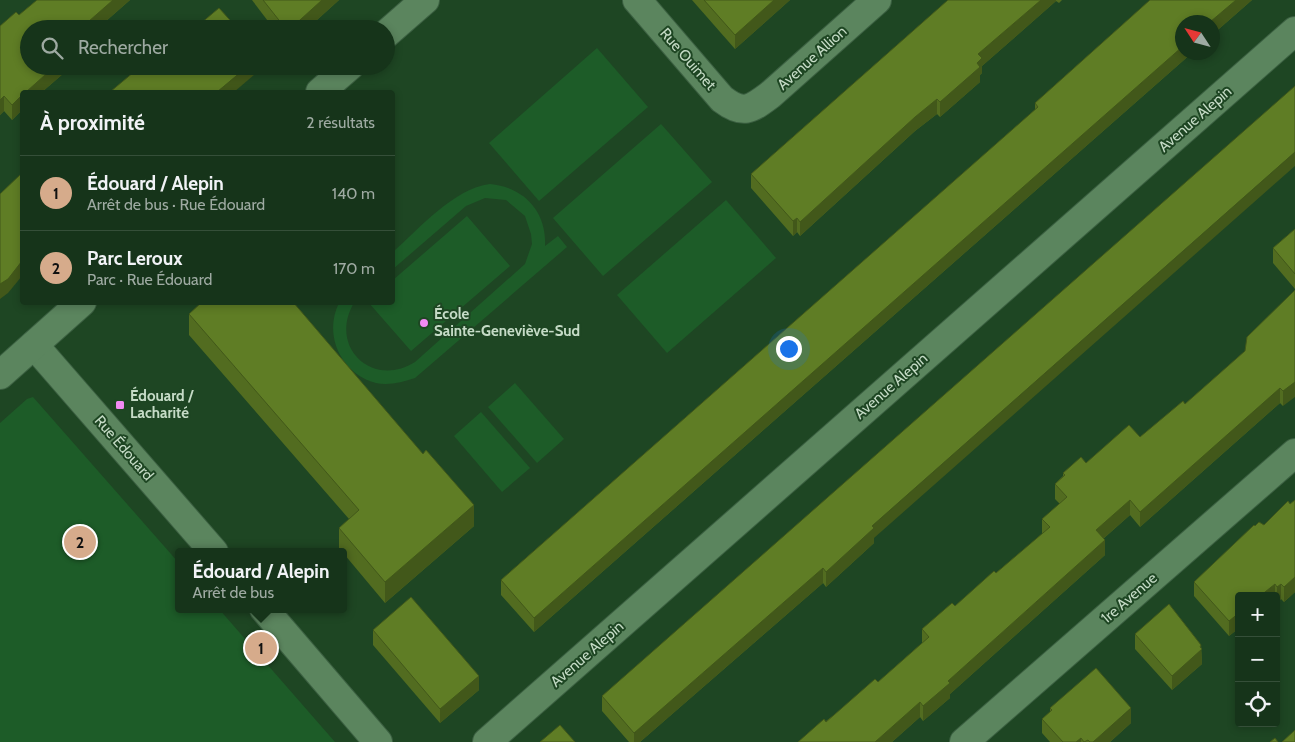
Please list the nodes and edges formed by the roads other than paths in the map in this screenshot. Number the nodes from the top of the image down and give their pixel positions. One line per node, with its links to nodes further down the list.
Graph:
1 (425, 0): 4 (street)
2 (637, 0): 8 (street, Rue Ouimet)
3 (877, 0): 8 (street, Avenue Allion)
4 (395, 26)
5 (1295, 31): 16 (street, Avenue Alepin)
6 (340, 75): 7 (street)
7 (322, 90)
8 (744, 110)
9 (79, 305): 10 (street)
10 (34, 345): 11 (street); 13 (street, Rue Édouard)
11 (0, 375)
12 (1295, 454): 17 (street, 1re Avenue)
13 (211, 548)
14 (267, 613): 15 (street)
15 (378, 742)
16 (487, 742)
17 (964, 742)

